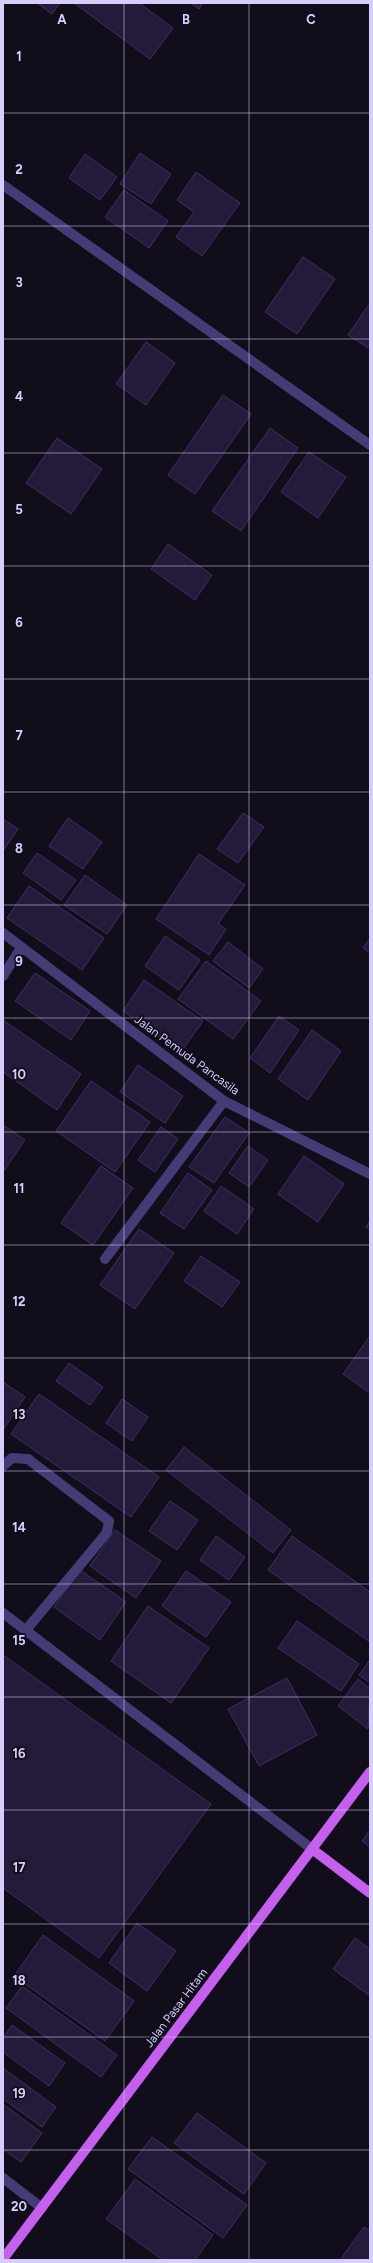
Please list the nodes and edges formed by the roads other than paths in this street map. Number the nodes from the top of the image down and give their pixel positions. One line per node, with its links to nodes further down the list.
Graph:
1 (3, 185): 2 (street)
2 (370, 445)
3 (3, 933): 4 (street, Jalan Pemuda Pancasila)
4 (21, 948): 5 (street); 6 (street, Jalan Pemuda Pancasila)
5 (3, 976)
6 (224, 1101): 7 (street, Jalan Pemuda Pancasila); 8 (street)
7 (370, 1174)
8 (105, 1259)
9 (3, 1466): 11 (street)
10 (3, 1613): 11 (street)
11 (26, 1630): 13 (street)
12 (370, 1772): 13 (main road, Jalan Pasar Hitam)
13 (312, 1849): 14 (main road); 16 (main road, Jalan Pasar Hitam)
14 (370, 1893)
15 (3, 2178): 16 (street)
16 (42, 2208): 17 (main road, Jalan Pasar Hitam)
17 (3, 2259)

